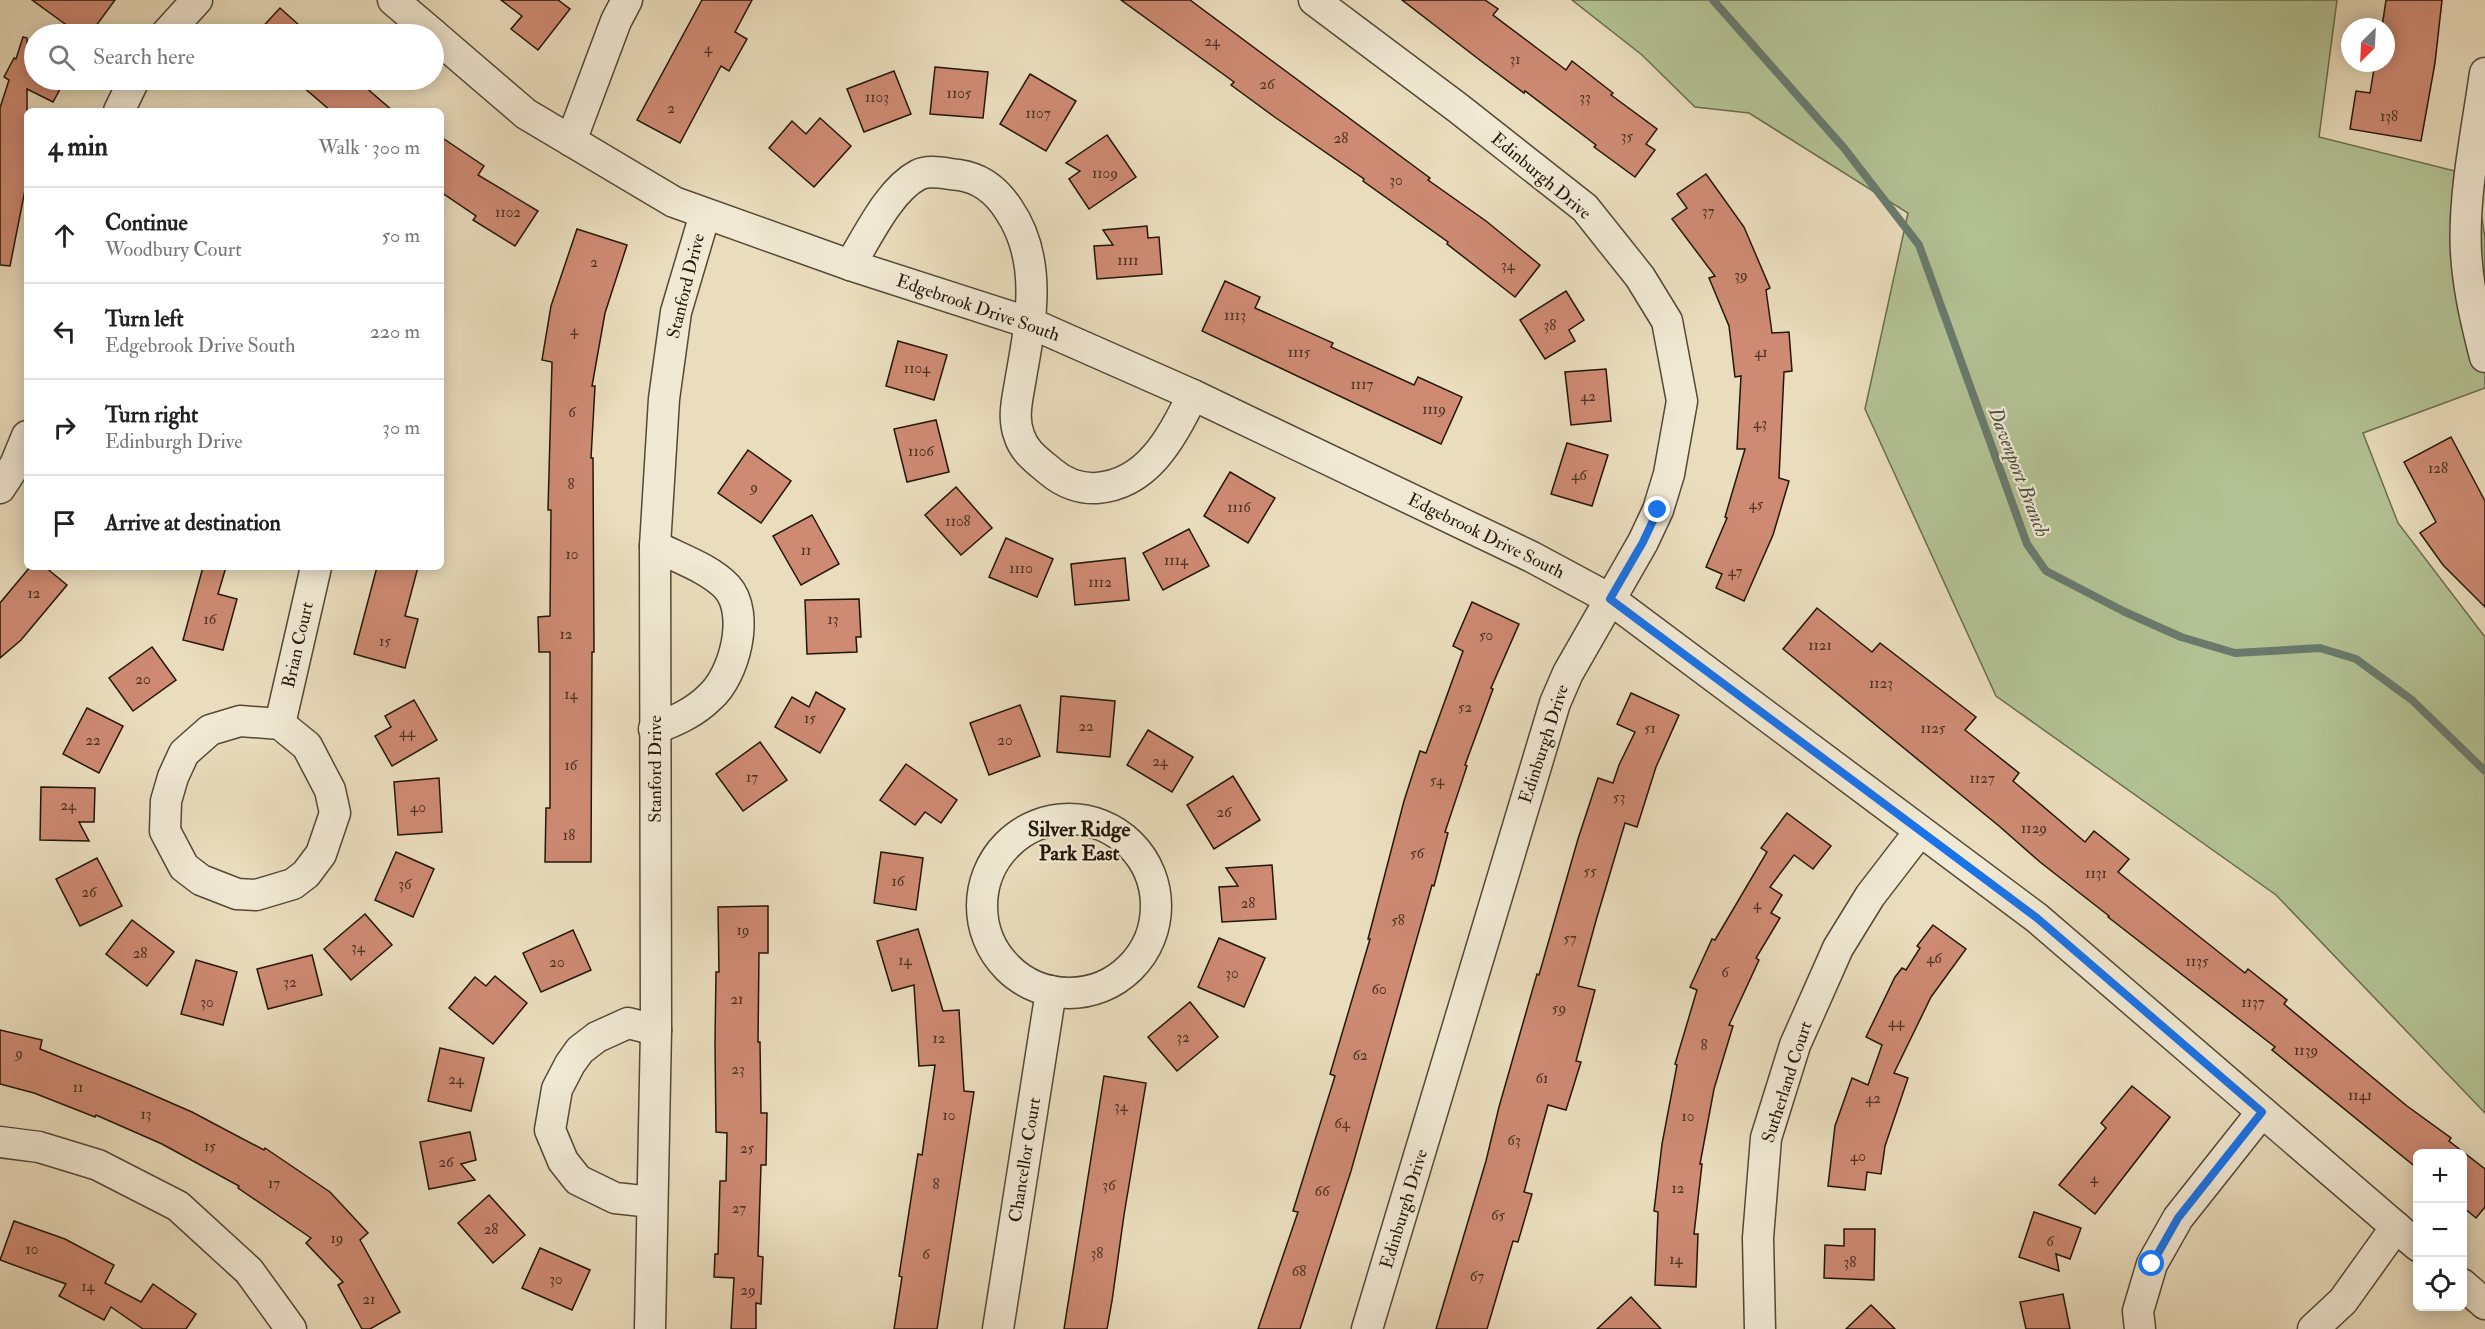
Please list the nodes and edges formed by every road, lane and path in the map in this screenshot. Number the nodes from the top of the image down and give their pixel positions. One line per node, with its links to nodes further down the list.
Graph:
1 (197, 0): 5 (street)
2 (393, 0): 6 (street, Edgebrook Drive South)
3 (627, 0): 11 (street)
4 (1314, 0): 21 (street, Edinburgh Drive)
5 (175, 24)
6 (420, 24)
7 (444, 44): 11 (street, Edgebrook Drive South)
8 (2485, 73): 15 (street)
9 (129, 90): 10 (street)
10 (120, 108)
11 (571, 141): 12 (street, Edgebrook Drive South)
12 (705, 214): 13 (street, Edgebrook Drive South); 19 (street, Stanford Drive)
13 (850, 265): 14 (street, Edgebrook Drive South); 14 (street)
14 (1030, 323): 16 (street, Edgebrook Drive South); 16 (street)
15 (2485, 357)
16 (1193, 395): 21 (street, Edgebrook Drive South)
17 (24, 443): 18 (street)
18 (0, 488)
19 (655, 546): 23 (street, Stanford Drive); 23 (street)
20 (315, 570): 22 (street, Brian Court)
21 (1610, 599): 24 (street, Edgebrook Drive South); 36 (street, Edinburgh Drive)
22 (280, 724): 22 (street)
23 (654, 729): 26 (street, Stanford Drive)
24 (1920, 831): 27 (street, Edgebrook Drive South); 37 (street, Sutherland Court)
25 (1051, 992): 25 (street); 35 (street, Chancellor Court)
26 (656, 1030): 29 (street, Stanford Drive); 29 (street)
27 (2262, 1112): 30 (street, Edgebrook Drive South); 38 (street)
28 (0, 1142): 33 (street)
29 (652, 1202): 34 (street, Stanford Drive)
30 (2407, 1236): 39 (street)
31 (2467, 1288): 32 (street)
32 (2485, 1304)
33 (291, 1329)
34 (650, 1329)
35 (998, 1329)
36 (1367, 1329)
37 (1760, 1329)
38 (2140, 1329)
39 (2313, 1329)

